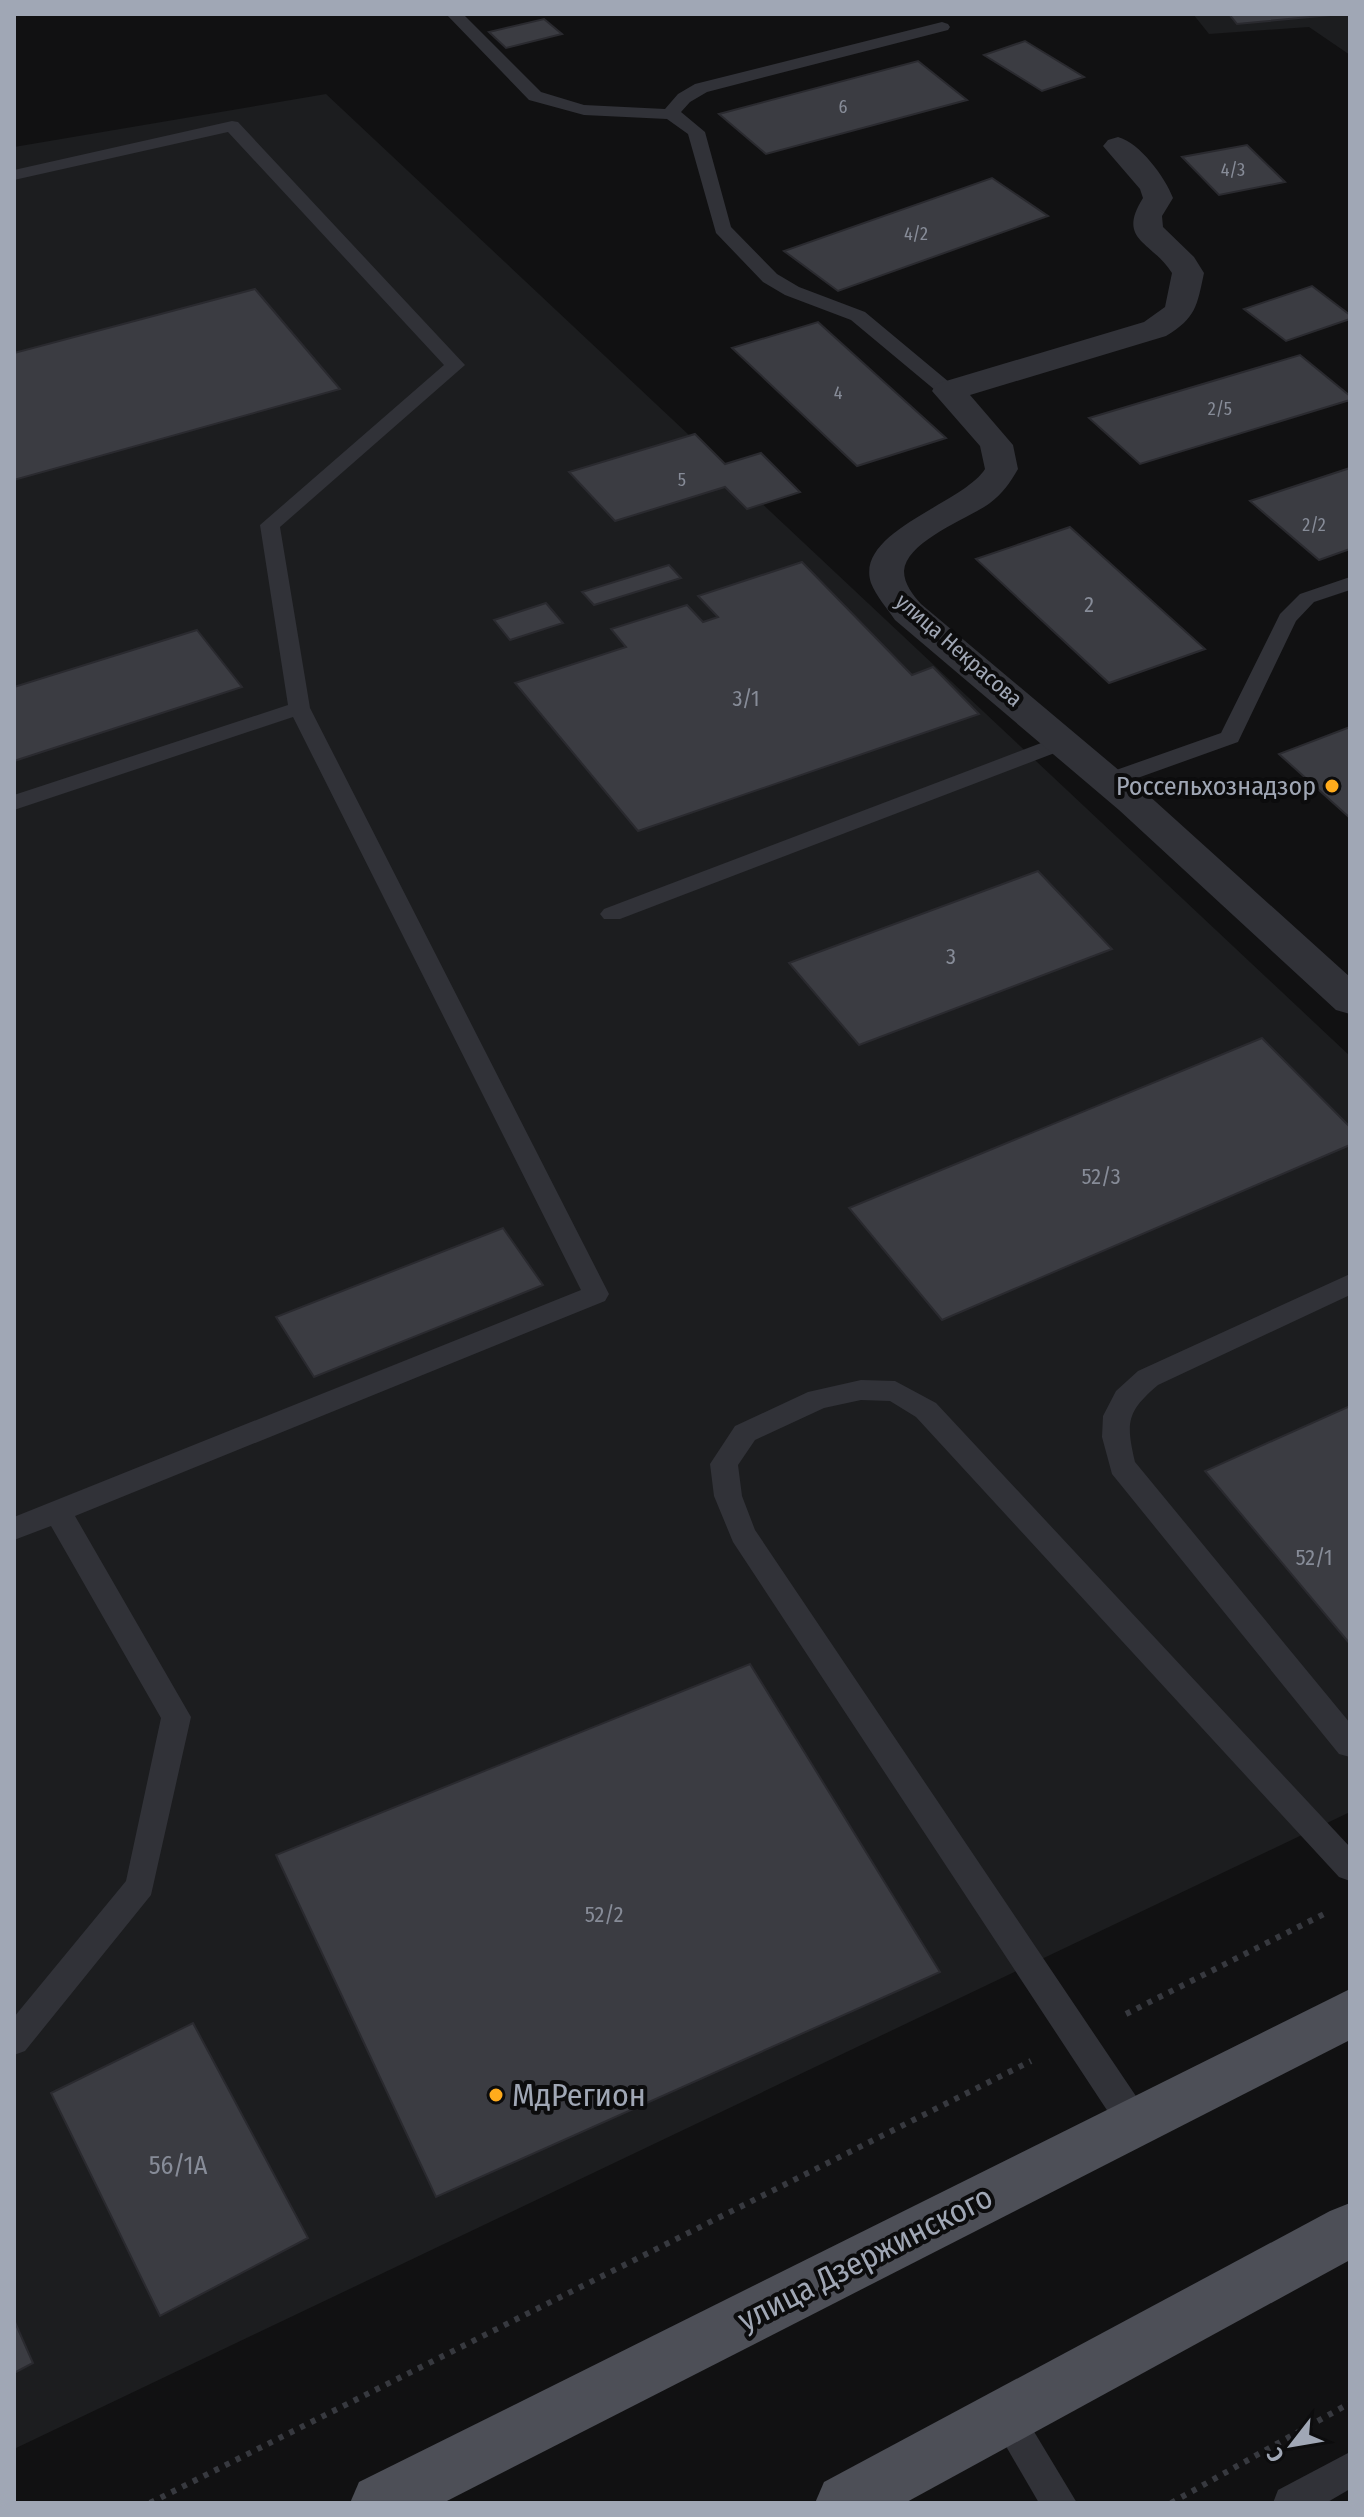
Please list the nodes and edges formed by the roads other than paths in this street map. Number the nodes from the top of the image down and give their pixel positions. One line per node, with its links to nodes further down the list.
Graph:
1 (454, 14): 3 (lane)
2 (942, 27): 3 (lane)
3 (670, 114): 6 (lane)
4 (1118, 146): 6 (street)
5 (14, 175): 8 (lane)
6 (948, 391): 9 (street, улица Некрасова)
7 (1350, 583): 10 (lane)
8 (299, 708): 11 (lane); 15 (lane)
9 (1065, 741): 10 (street, улица Некрасова); 12 (lane)
10 (1110, 780): 13 (street, улица Некрасова)
11 (14, 803)
12 (612, 914)
13 (1350, 1000)
14 (1350, 1284): 17 (lane)
15 (57, 1511): 16 (lane); 20 (lane)
16 (14, 1529)
17 (1350, 1745)
18 (1350, 1868): 21 (lane)
19 (1350, 2013): 21 (main road, улица Дзержинского)
20 (14, 2041)
21 (1134, 2122): 25 (main road, улица Дзержинского)
22 (1350, 2230): 23 (main road)
23 (1006, 2417): 26 (main road); 27 (lane)
24 (1350, 2470): 28 (lane)
25 (380, 2503)
26 (845, 2503)
27 (1059, 2503)
28 (1291, 2503)

